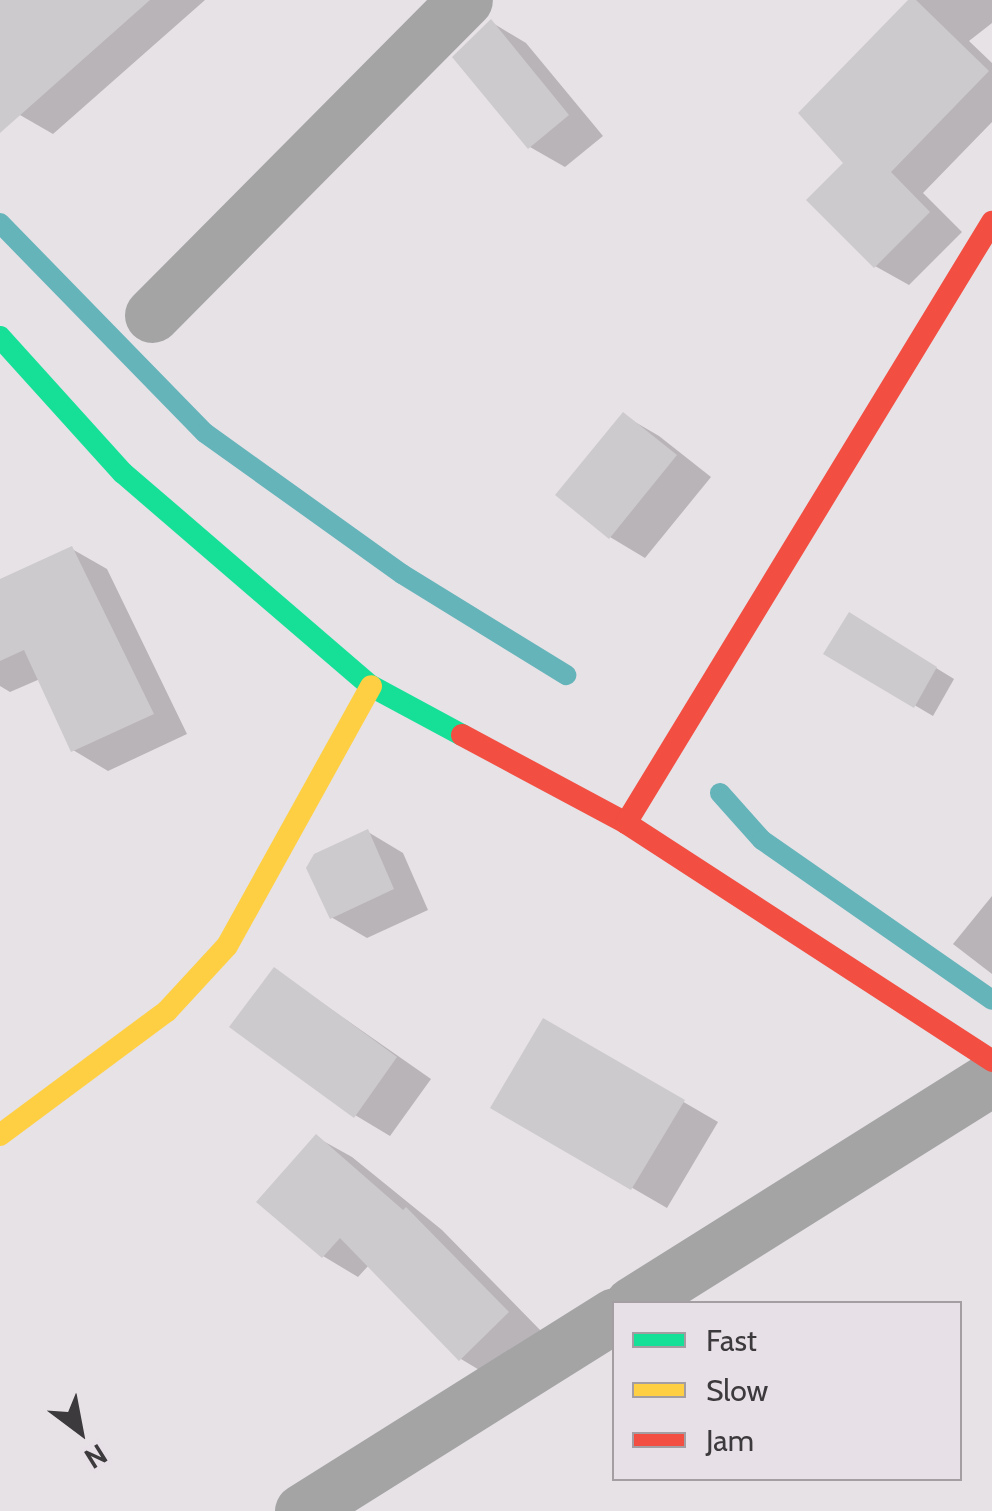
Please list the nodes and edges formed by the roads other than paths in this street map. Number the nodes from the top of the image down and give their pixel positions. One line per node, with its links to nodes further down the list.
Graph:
1 (465, 0): 3 (street)
2 (992, 222): 6 (street)
3 (152, 315)
4 (0, 337): 5 (street)
5 (370, 686): 6 (street); 9 (street)
6 (626, 822): 7 (street)
7 (992, 1062)
8 (992, 1078): 10 (street)
9 (0, 1135)
10 (637, 1301)
11 (612, 1316): 12 (street)
12 (302, 1511)

